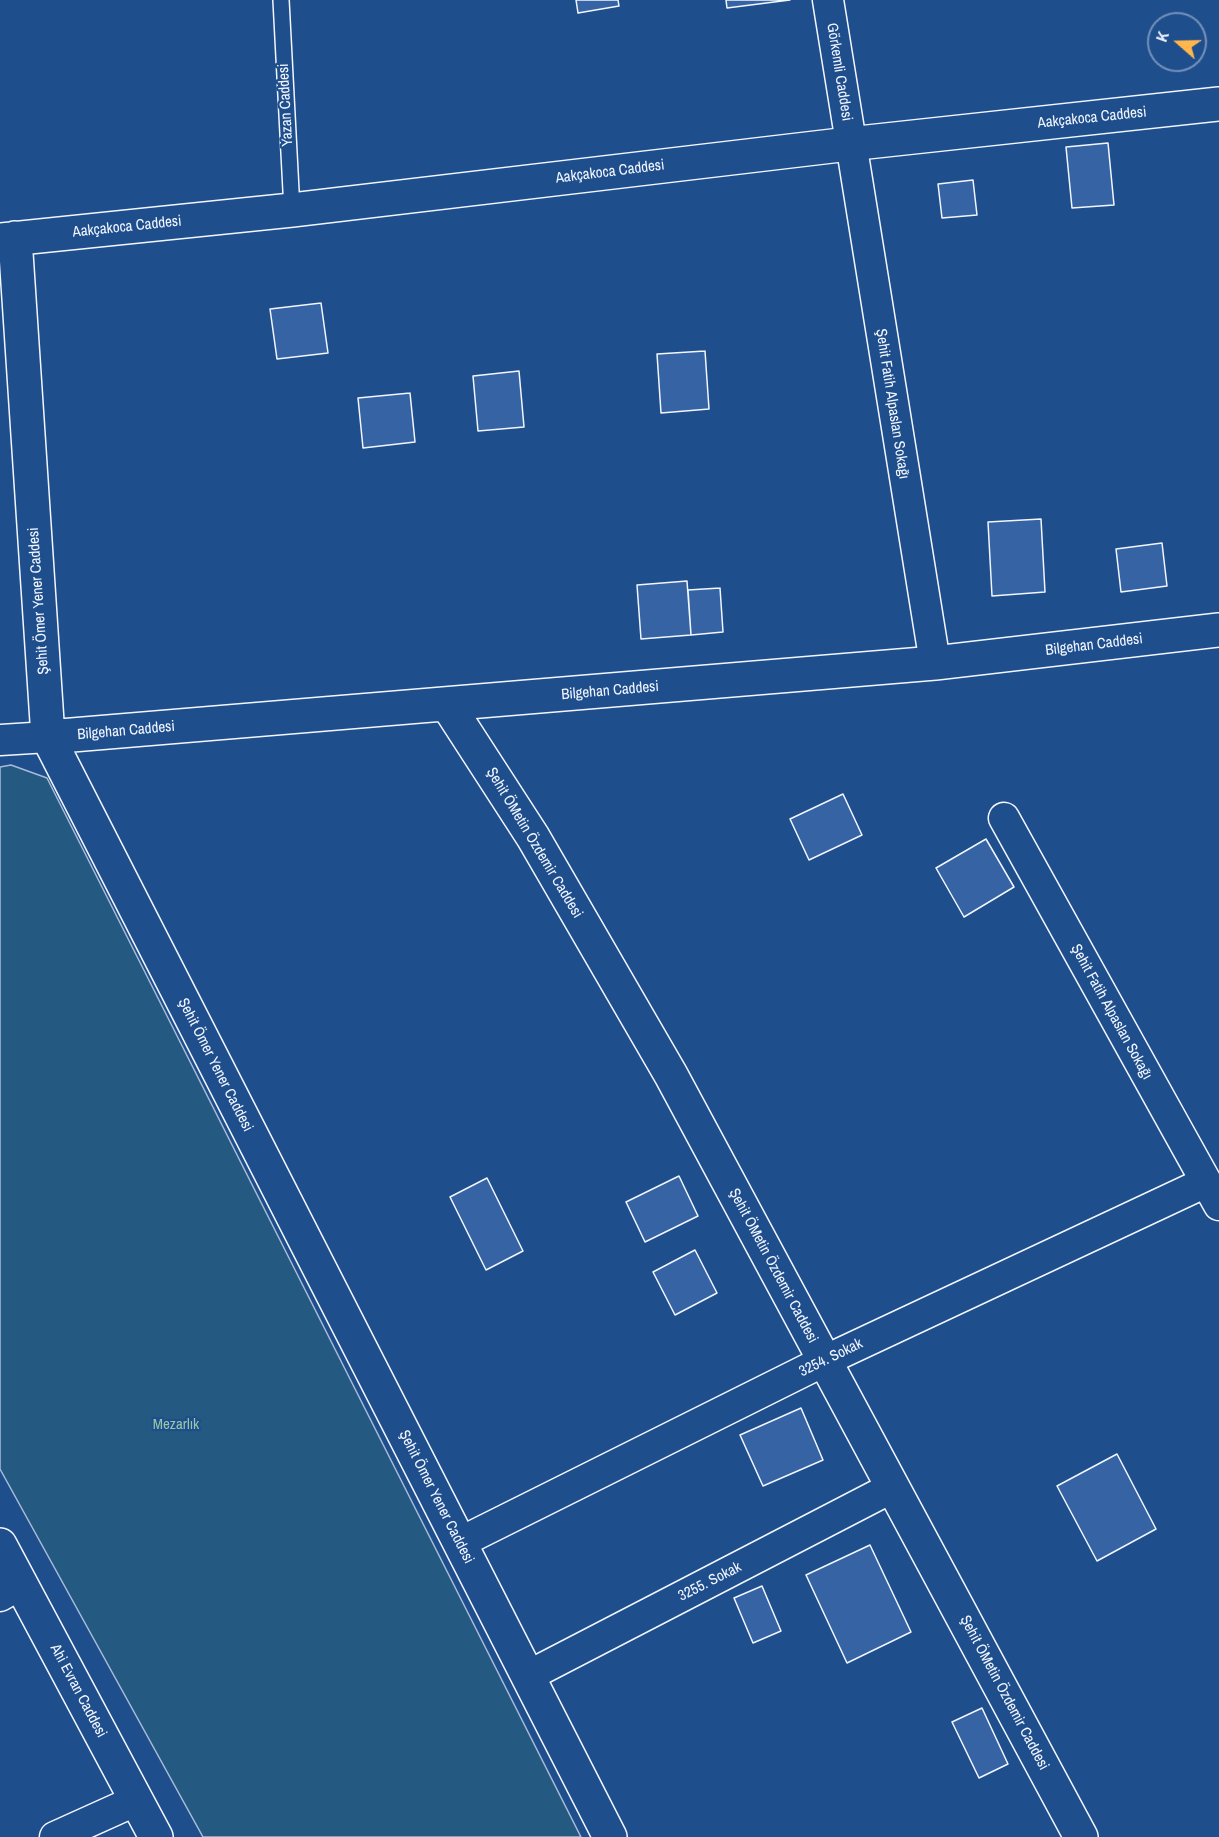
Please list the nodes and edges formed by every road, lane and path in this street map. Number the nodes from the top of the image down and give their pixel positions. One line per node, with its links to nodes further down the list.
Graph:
1 (281, 0): 5 (lane, Yazan Caddesi)
2 (828, 0): 4 (street, Görkemli Caddesi)
3 (1219, 104): 4 (street, Aakçakoca Caddesi)
4 (849, 144): 5 (street, Aakçakoca Caddesi); 8 (street, Şehit Fatih Alpaslan Sokağı)
5 (292, 210): 6 (street, Aakçakoca Caddesi)
6 (7, 239): 10 (street, Şehit Ömer Yener Caddesi)
7 (1219, 630): 8 (street, Bilgehan Caddesi)
8 (934, 663): 9 (street, Bilgehan Caddesi)
9 (447, 704): 10 (street, Bilgehan Caddesi); 14 (street, Şehit ÖMetin Özdemir Caddesi)
10 (48, 737): 11 (street, Bilgehan Caddesi); 16 (street, Şehit Ömer Yener Caddesi)
11 (0, 740)
12 (1004, 818): 13 (street, Şehit Fatih Alpaslan Sokağı)
13 (1213, 1194): 14 (street, 3254. Sokak)
14 (824, 1360): 15 (street, Şehit ÖMetin Özdemir Caddesi); 16 (street, 3254. Sokak)
15 (892, 1487): 19 (street, 3255. Sokak); 24 (street, Şehit ÖMetin Özdemir Caddesi)
16 (459, 1543): 19 (street, Şehit Ömer Yener Caddesi)
17 (0, 1545): 18 (street, Ahi Evran Caddesi)
18 (10, 1590): 20 (street, Ahi Evran Caddesi)
19 (528, 1676): 23 (street, Şehit Ömer Yener Caddesi)
20 (137, 1800): 21 (street); 22 (street, Ahi Evran Caddesi)
21 (55, 1837)
22 (156, 1837)
23 (610, 1837)
24 (1081, 1837)

